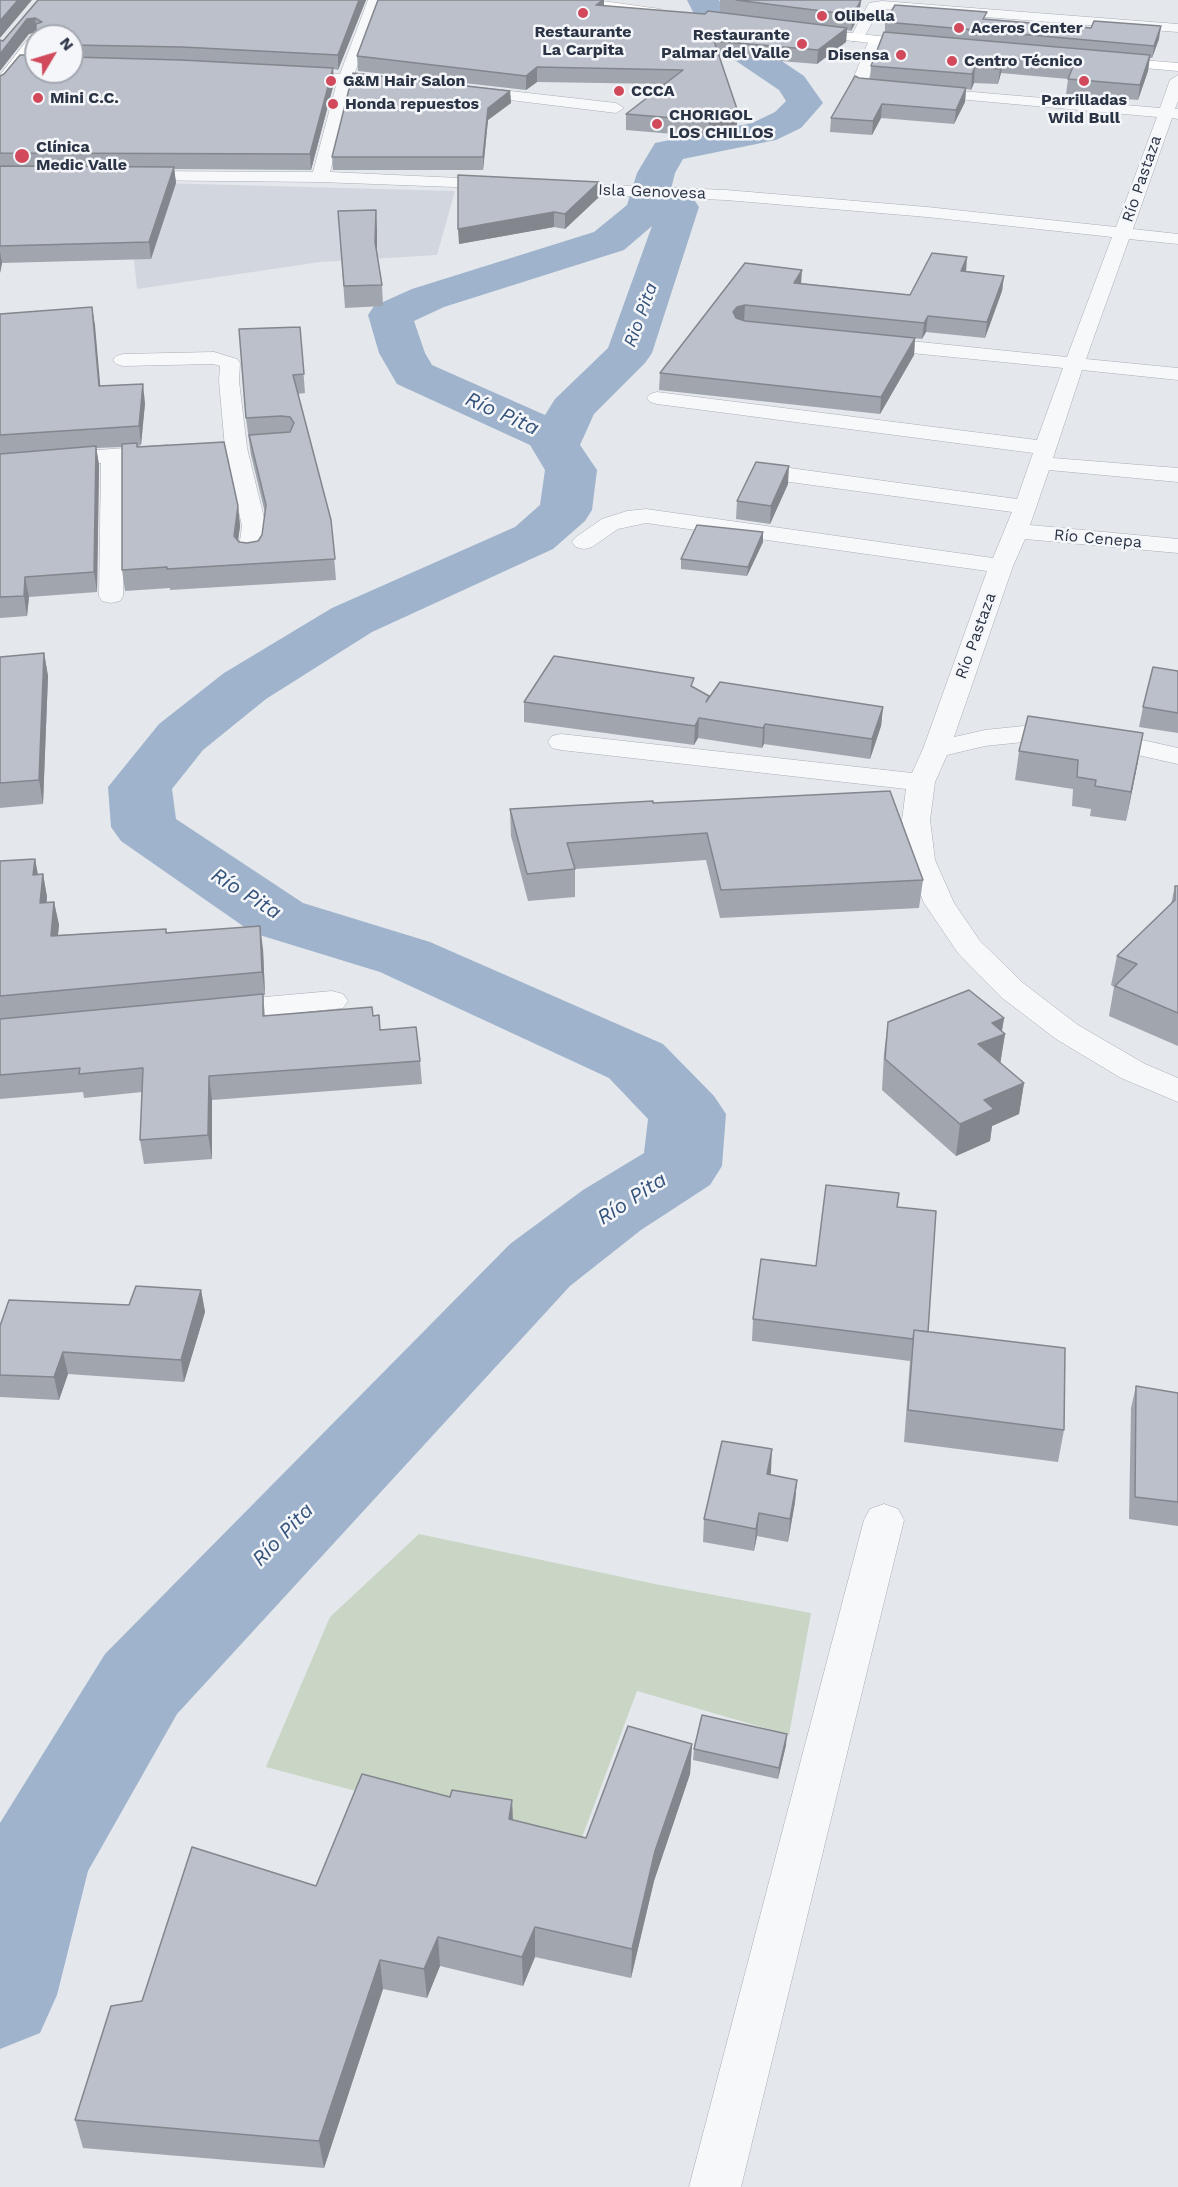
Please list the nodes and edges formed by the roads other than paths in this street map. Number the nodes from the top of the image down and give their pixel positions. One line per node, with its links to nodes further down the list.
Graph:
1 (375, 0): 15 (street)
2 (564, 0): 3 (main road)
3 (672, 15)
4 (1178, 28): 6 (street)
5 (790, 30): 6 (main road)
6 (857, 38): 7 (main road)
7 (876, 40): 8 (main road); 21 (street)
8 (943, 47)
9 (24, 53): 11 (main road)
10 (1087, 60): 13 (main road)
11 (16, 64): 12 (street); 17 (main road)
12 (24, 64)
13 (1178, 67)
14 (276, 73): 15 (street)
15 (346, 77): 18 (street); 23 (street)
16 (1178, 80): 21 (street, Río Pastaza)
17 (0, 85)
18 (416, 85)
19 (452, 89): 20 (street)
20 (616, 108)
21 (1171, 113): 24 (street, Río Pastaza)
22 (119, 176): 23 (street, Isla Genovesa)
23 (320, 177): 24 (street, Isla Genovesa)
24 (1123, 234): 25 (street, Isla Genovesa); 28 (street, Río Pastaza)
25 (1178, 239)
26 (850, 340): 28 (street)
27 (123, 360): 32 (street)
28 (1074, 365): 29 (street); 35 (street, Río Pastaza)
29 (1178, 374)
30 (657, 398): 35 (street)
31 (258, 446): 32 (street)
32 (236, 448): 33 (street); 44 (street)
33 (213, 449)
34 (190, 451): 36 (street)
35 (1043, 455): 39 (street); 40 (street, Río Pastaza)
36 (111, 456): 37 (street); 46 (street)
37 (0, 464)
38 (775, 473): 40 (street)
39 (1178, 474)
40 (1026, 507): 41 (street, Río Pastaza)
41 (1017, 531): 43 (street, Río Cenepa); 45 (street, Río Pastaza)
42 (584, 542): 45 (street)
43 (1178, 546)
44 (250, 555)
45 (1001, 566): 48 (street, Río Pastaza)
46 (111, 596)
47 (561, 742): 50 (street)
48 (936, 749): 49 (street); 50 (street, Río Pastaza)
49 (1178, 756)
50 (921, 782): 53 (street, Río Pastaza)
51 (332, 1001): 52 (street)
52 (190, 1014)
53 (1178, 1091)
54 (884, 1520): 55 (street)
55 (715, 2187)

